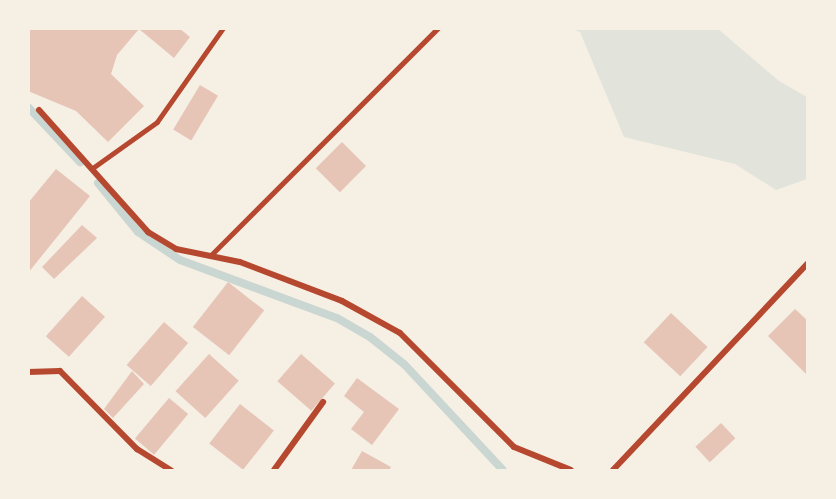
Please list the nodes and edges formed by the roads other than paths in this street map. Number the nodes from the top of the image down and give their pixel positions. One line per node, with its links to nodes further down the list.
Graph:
1 (222, 28): 4 (lane)
2 (438, 28): 5 (lane)
3 (39, 111): 4 (street)
4 (94, 167): 5 (street)
5 (210, 256): 11 (street)
6 (807, 263): 12 (street)
7 (28, 372): 9 (street)
8 (323, 402): 10 (street)
9 (171, 471)
10 (274, 471)
11 (571, 471)
12 (613, 471)

